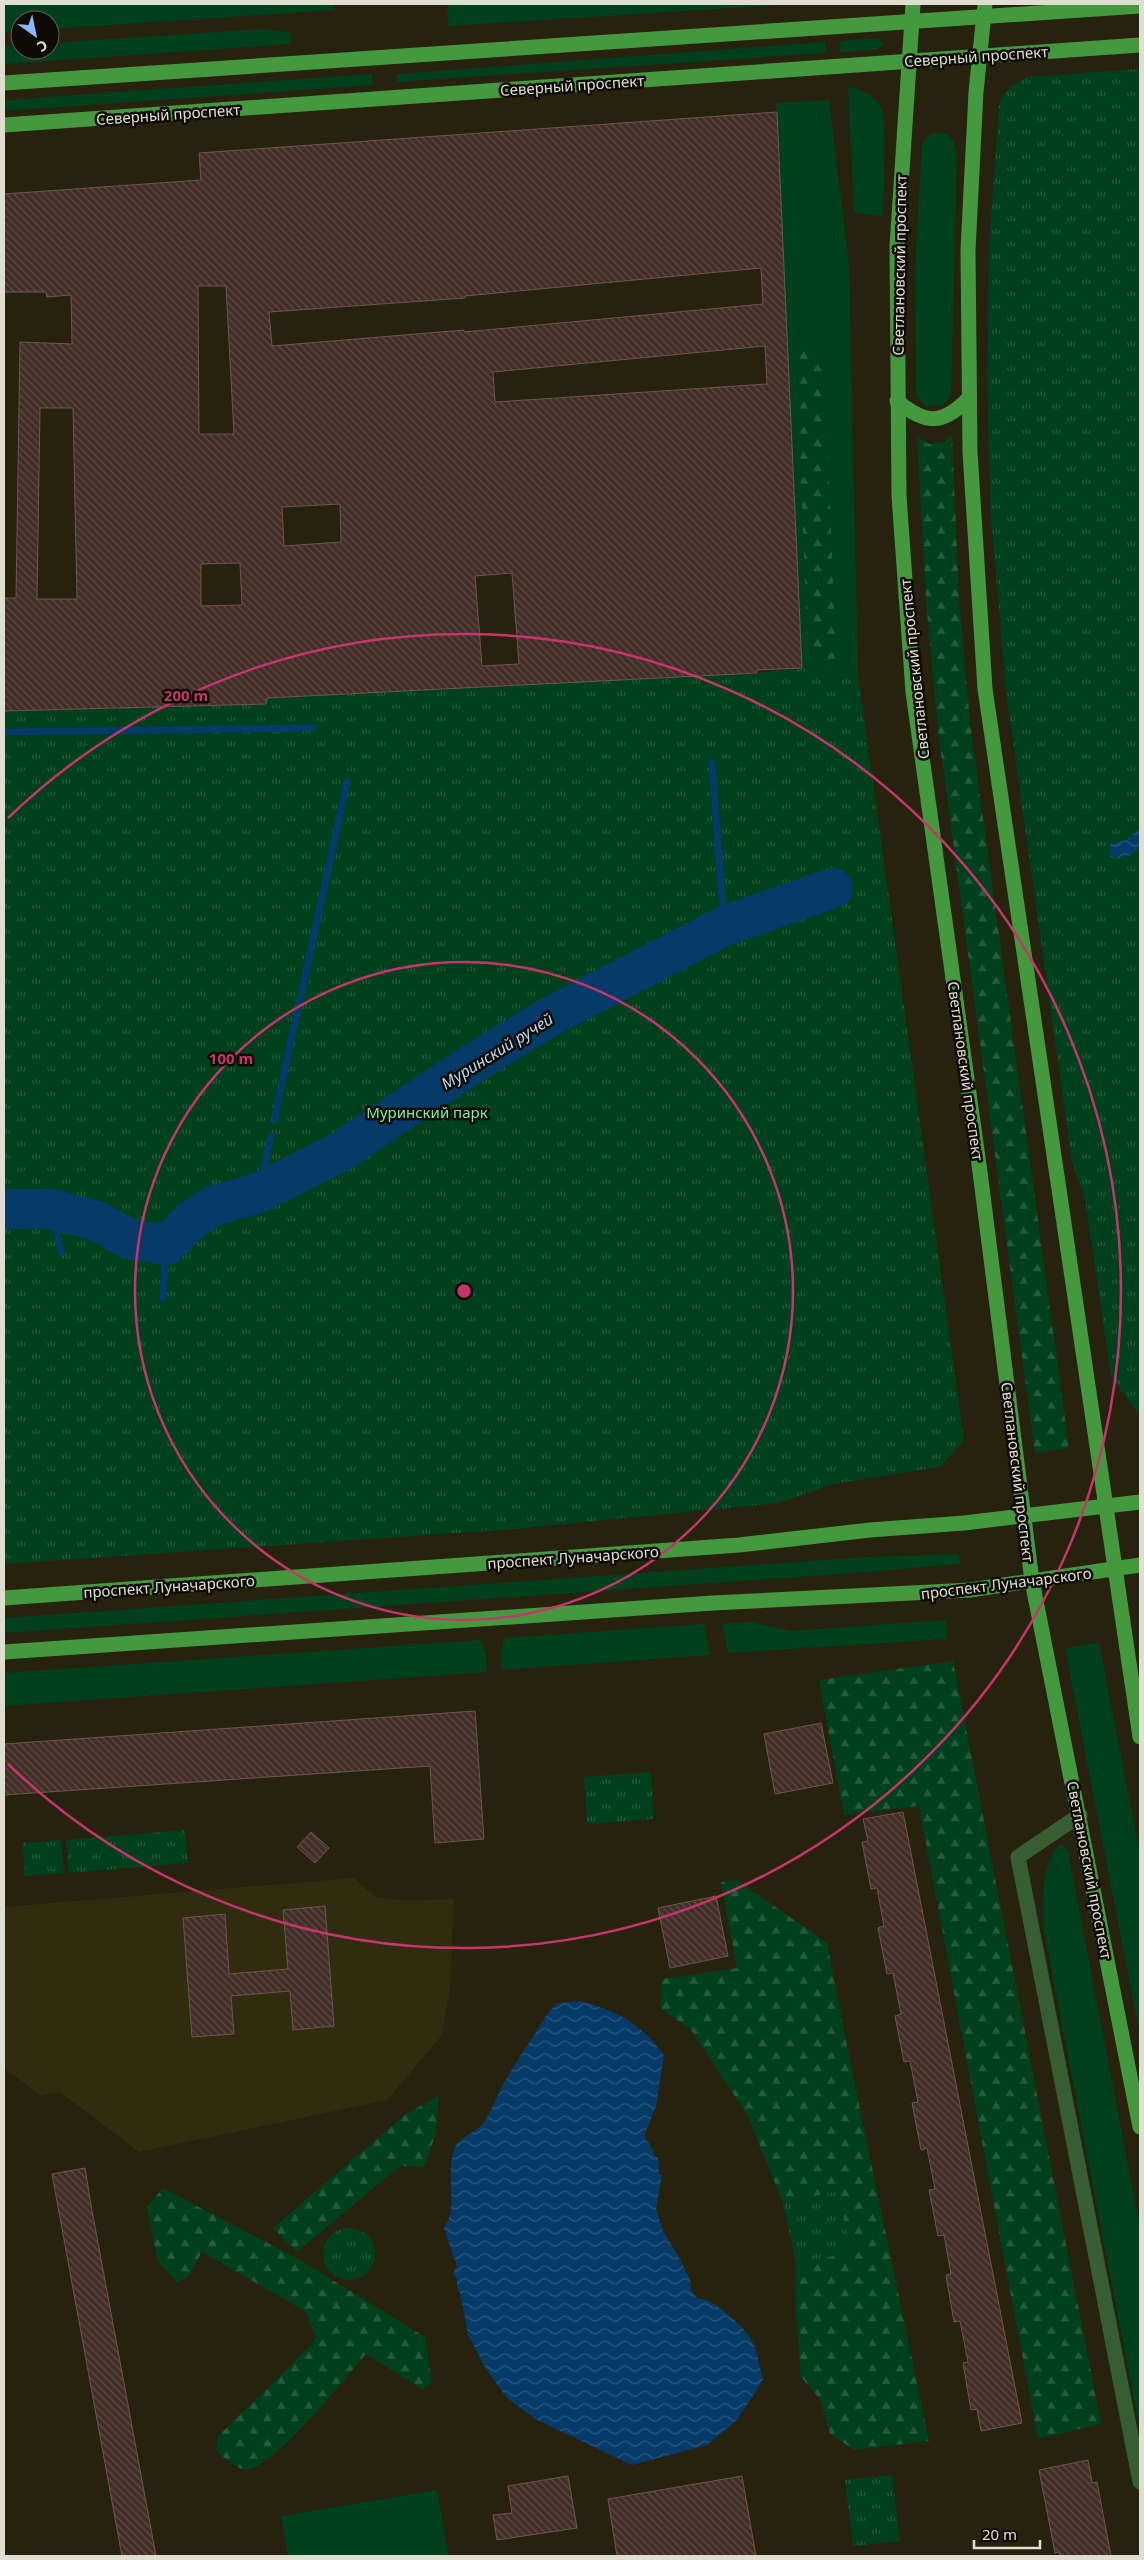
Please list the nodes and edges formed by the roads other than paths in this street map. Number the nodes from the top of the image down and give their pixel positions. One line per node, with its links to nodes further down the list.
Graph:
1 (913, 4): 4 (main road, Светлановский проспект)
2 (1140, 6): 3 (main road)
3 (984, 11): 4 (main road); 6 (main road)
4 (912, 21): 7 (main road, Светлановский проспект); 8 (main road)
5 (1140, 45): 6 (main road, Северный проспект)
6 (980, 56): 7 (main road, Северный проспект); 10 (main road)
7 (908, 61): 9 (main road, Северный проспект); 11 (main road, Светлановский проспект)
8 (4, 83)
9 (4, 125)
10 (969, 398): 11 (main road); 13 (main road)
11 (897, 401): 14 (main road, Светлановский проспект)
12 (1140, 1502): 13 (main road, проспект Луначарского)
13 (1105, 1508): 14 (main road, проспект Луначарского); 16 (main road)
14 (1024, 1517): 17 (main road, Светлановский проспект); 18 (main road, проспект Луначарского)
15 (1140, 1565): 16 (main road, проспект Луначарского)
16 (1114, 1570): 17 (main road, проспект Луначарского); 20 (main road)
17 (1032, 1581): 19 (main road, проспект Луначарского); 21 (main road, Светлановский проспект)
18 (4, 1598)
19 (4, 1652)
20 (1140, 1737)
21 (1080, 1815): 22 (main road, Светлановский проспект); 23 (street)
22 (1140, 2127)
23 (1140, 2482)

